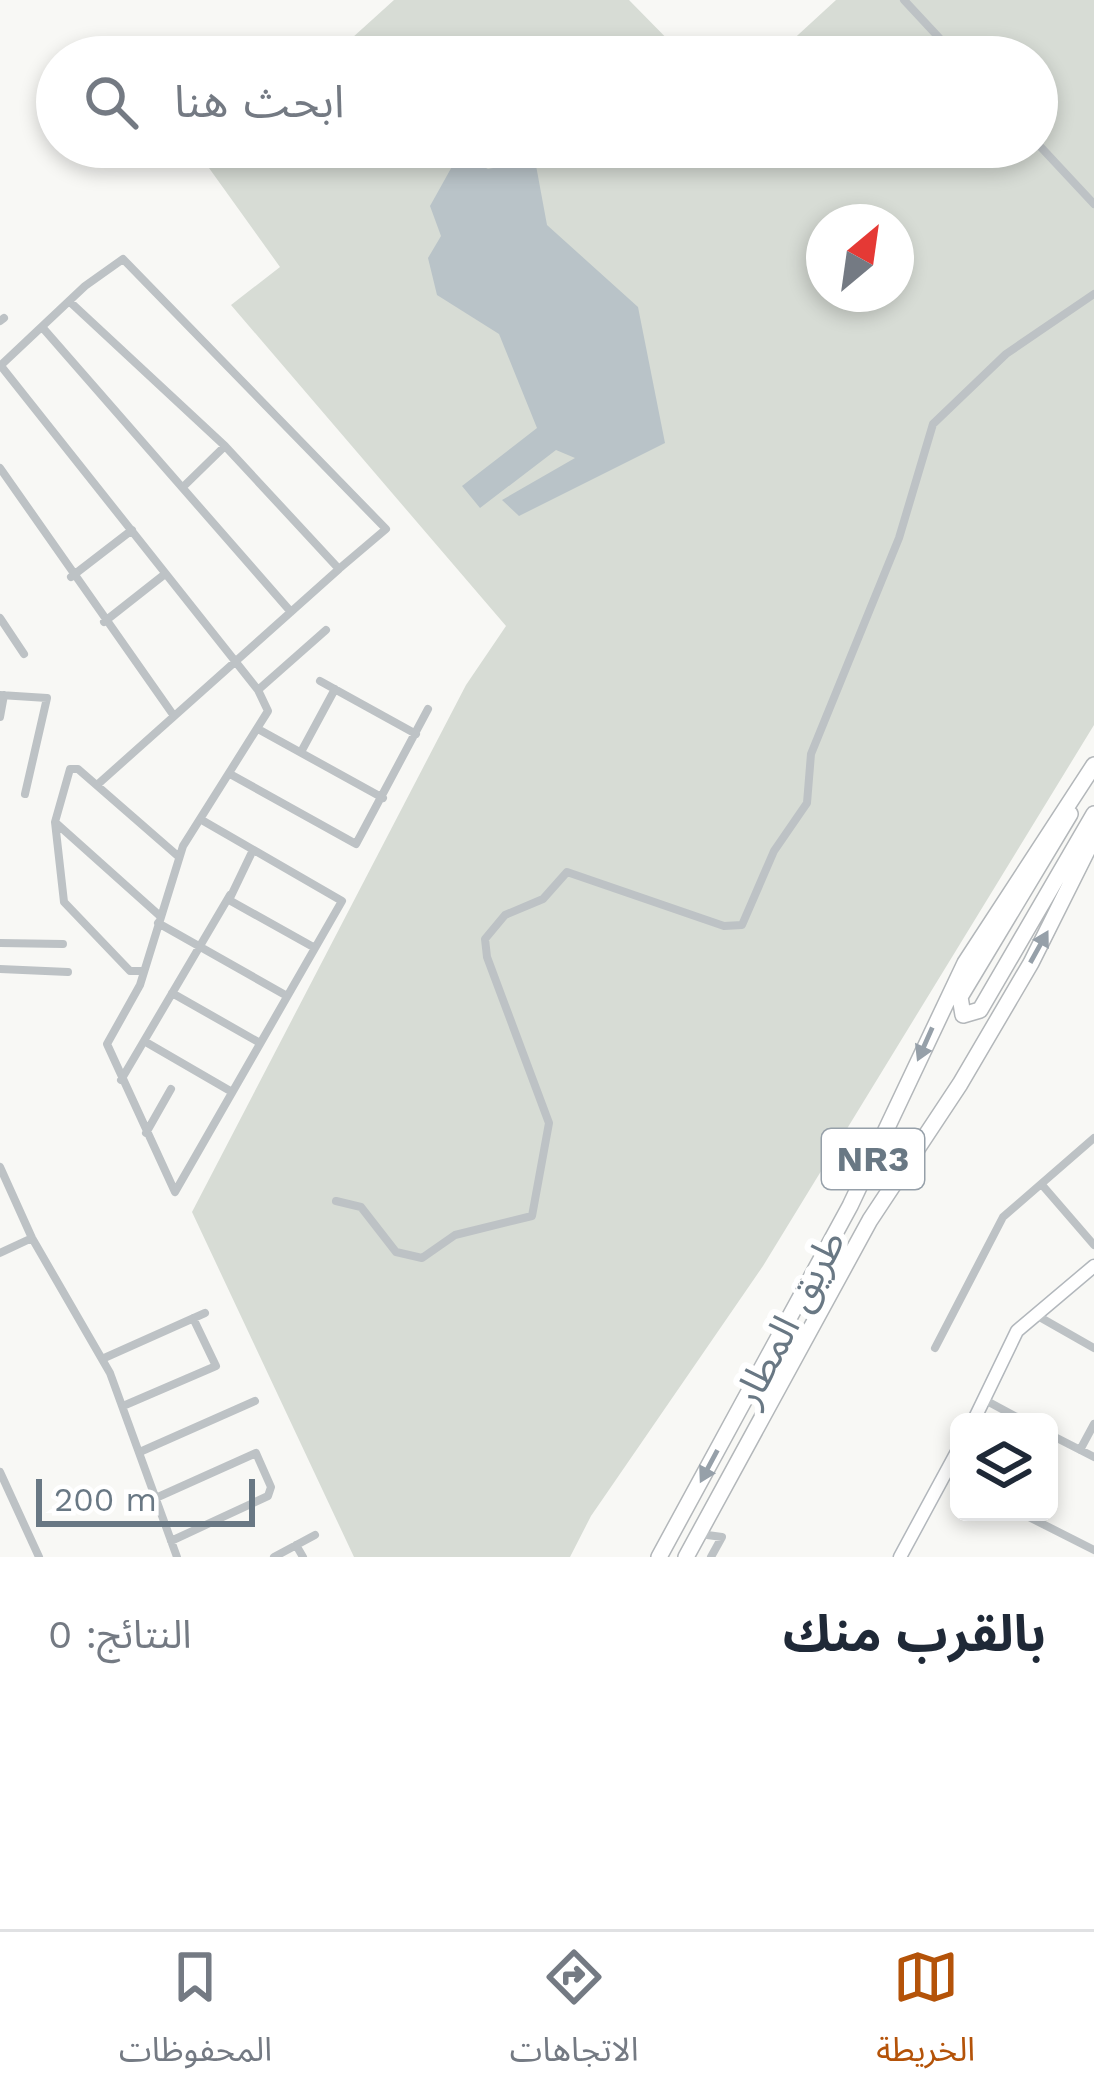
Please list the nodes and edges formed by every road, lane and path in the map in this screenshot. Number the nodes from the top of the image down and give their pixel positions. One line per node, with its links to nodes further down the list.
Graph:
1 (904, 0): 2 (street)
2 (937, 36)
3 (1058, 165): 4 (street)
4 (1094, 204)
5 (1094, 293): 64 (street)
6 (69, 301): 7 (street); 9 (street); 13 (street)
7 (42, 327): 8 (street); 11 (street)
8 (0, 366): 12 (street)
9 (225, 446): 11 (street); 13 (street)
10 (0, 468): 15 (street)
11 (182, 487): 16 (street)
12 (132, 530): 14 (street); 15 (street)
13 (339, 569): 16 (street)
14 (165, 574): 18 (street); 21 (street)
15 (71, 577): 18 (street)
16 (291, 612): 21 (street)
17 (0, 618): 20 (street)
18 (104, 622): 27 (street)
19 (326, 629): 24 (street)
20 (24, 653)
21 (236, 662): 24 (street); 27 (street)
22 (320, 681): 23 (street)
23 (335, 689): 30 (street); 31 (street)
24 (258, 690): 29 (street)
25 (2, 695): 28 (street); 36 (street)
26 (428, 709): 30 (street)
27 (174, 716): 35 (street)
28 (0, 717)
29 (258, 729): 31 (street); 33 (street)
30 (416, 734): 37 (street)
31 (301, 752): 37 (street)
32 (1094, 765): 98 (highway, طريق المطار / NR3, one-way to 98)
33 (230, 774): 37 (street); 39 (street)
34 (1094, 775): 38 (highway)
35 (97, 785): 40 (street); 43 (street)
36 (25, 794)
37 (383, 798)
38 (1094, 814)
39 (200, 819): 42 (street); 43 (street)
40 (55, 822): 45 (street); 50 (street)
41 (1094, 837): 90 (highway, طريق المطار / NR3, one-way to 41)
42 (254, 850): 44 (street); 49 (street)
43 (179, 857): 45 (street)
44 (230, 895): 48 (street); 49 (street)
45 (159, 919): 48 (street); 50 (street)
46 (0, 943): 47 (street)
47 (63, 944)
48 (200, 946): 53 (street); 54 (street)
49 (315, 948): 54 (street)
50 (145, 968): 57 (street)
51 (0, 969): 52 (street)
52 (68, 972)
53 (172, 993): 55 (street); 56 (street)
54 (287, 996): 56 (street)
55 (144, 1041): 57 (street); 59 (street)
56 (260, 1043): 59 (street)
57 (121, 1081): 60 (street)
58 (171, 1089): 60 (street)
59 (232, 1093): 60 (street)
60 (145, 1134)
61 (1094, 1138): 63 (street)
62 (1, 1171): 65 (street)
63 (1042, 1186): 66 (street); 72 (street)
64 (336, 1201)
65 (32, 1238): 67 (street); 74 (street)
66 (1094, 1245)
67 (0, 1253)
68 (1094, 1266): 70 (street)
69 (205, 1312): 71 (street)
70 (1035, 1314): 73 (street); 75 (street)
71 (193, 1318): 74 (street); 77 (street)
72 (934, 1348)
73 (1094, 1348)
74 (102, 1359): 77 (street)
75 (985, 1400): 78 (street); 79 (street)
76 (255, 1401): 83 (street)
77 (123, 1406): 83 (street)
78 (978, 1413)
79 (1010, 1413)
80 (1094, 1424): 82 (street)
81 (1058, 1439): 82 (street)
82 (1080, 1450): 84 (street)
83 (142, 1451): 87 (street)
84 (1094, 1457)
85 (0, 1472): 94 (street)
86 (950, 1480): 101 (street)
87 (158, 1497): 91 (street); 91 (street)
88 (1037, 1521): 93 (street)
89 (315, 1534): 92 (street)
90 (699, 1534): 99 (highway, طريق المطار / NR3); 100 (street)
91 (171, 1541): 95 (street)
92 (296, 1545): 96 (street); 97 (street)
93 (1094, 1550)
94 (40, 1557)
95 (177, 1557)
96 (274, 1557)
97 (303, 1557)
98 (659, 1557)
99 (686, 1557)
100 (711, 1557)
101 (901, 1557)

